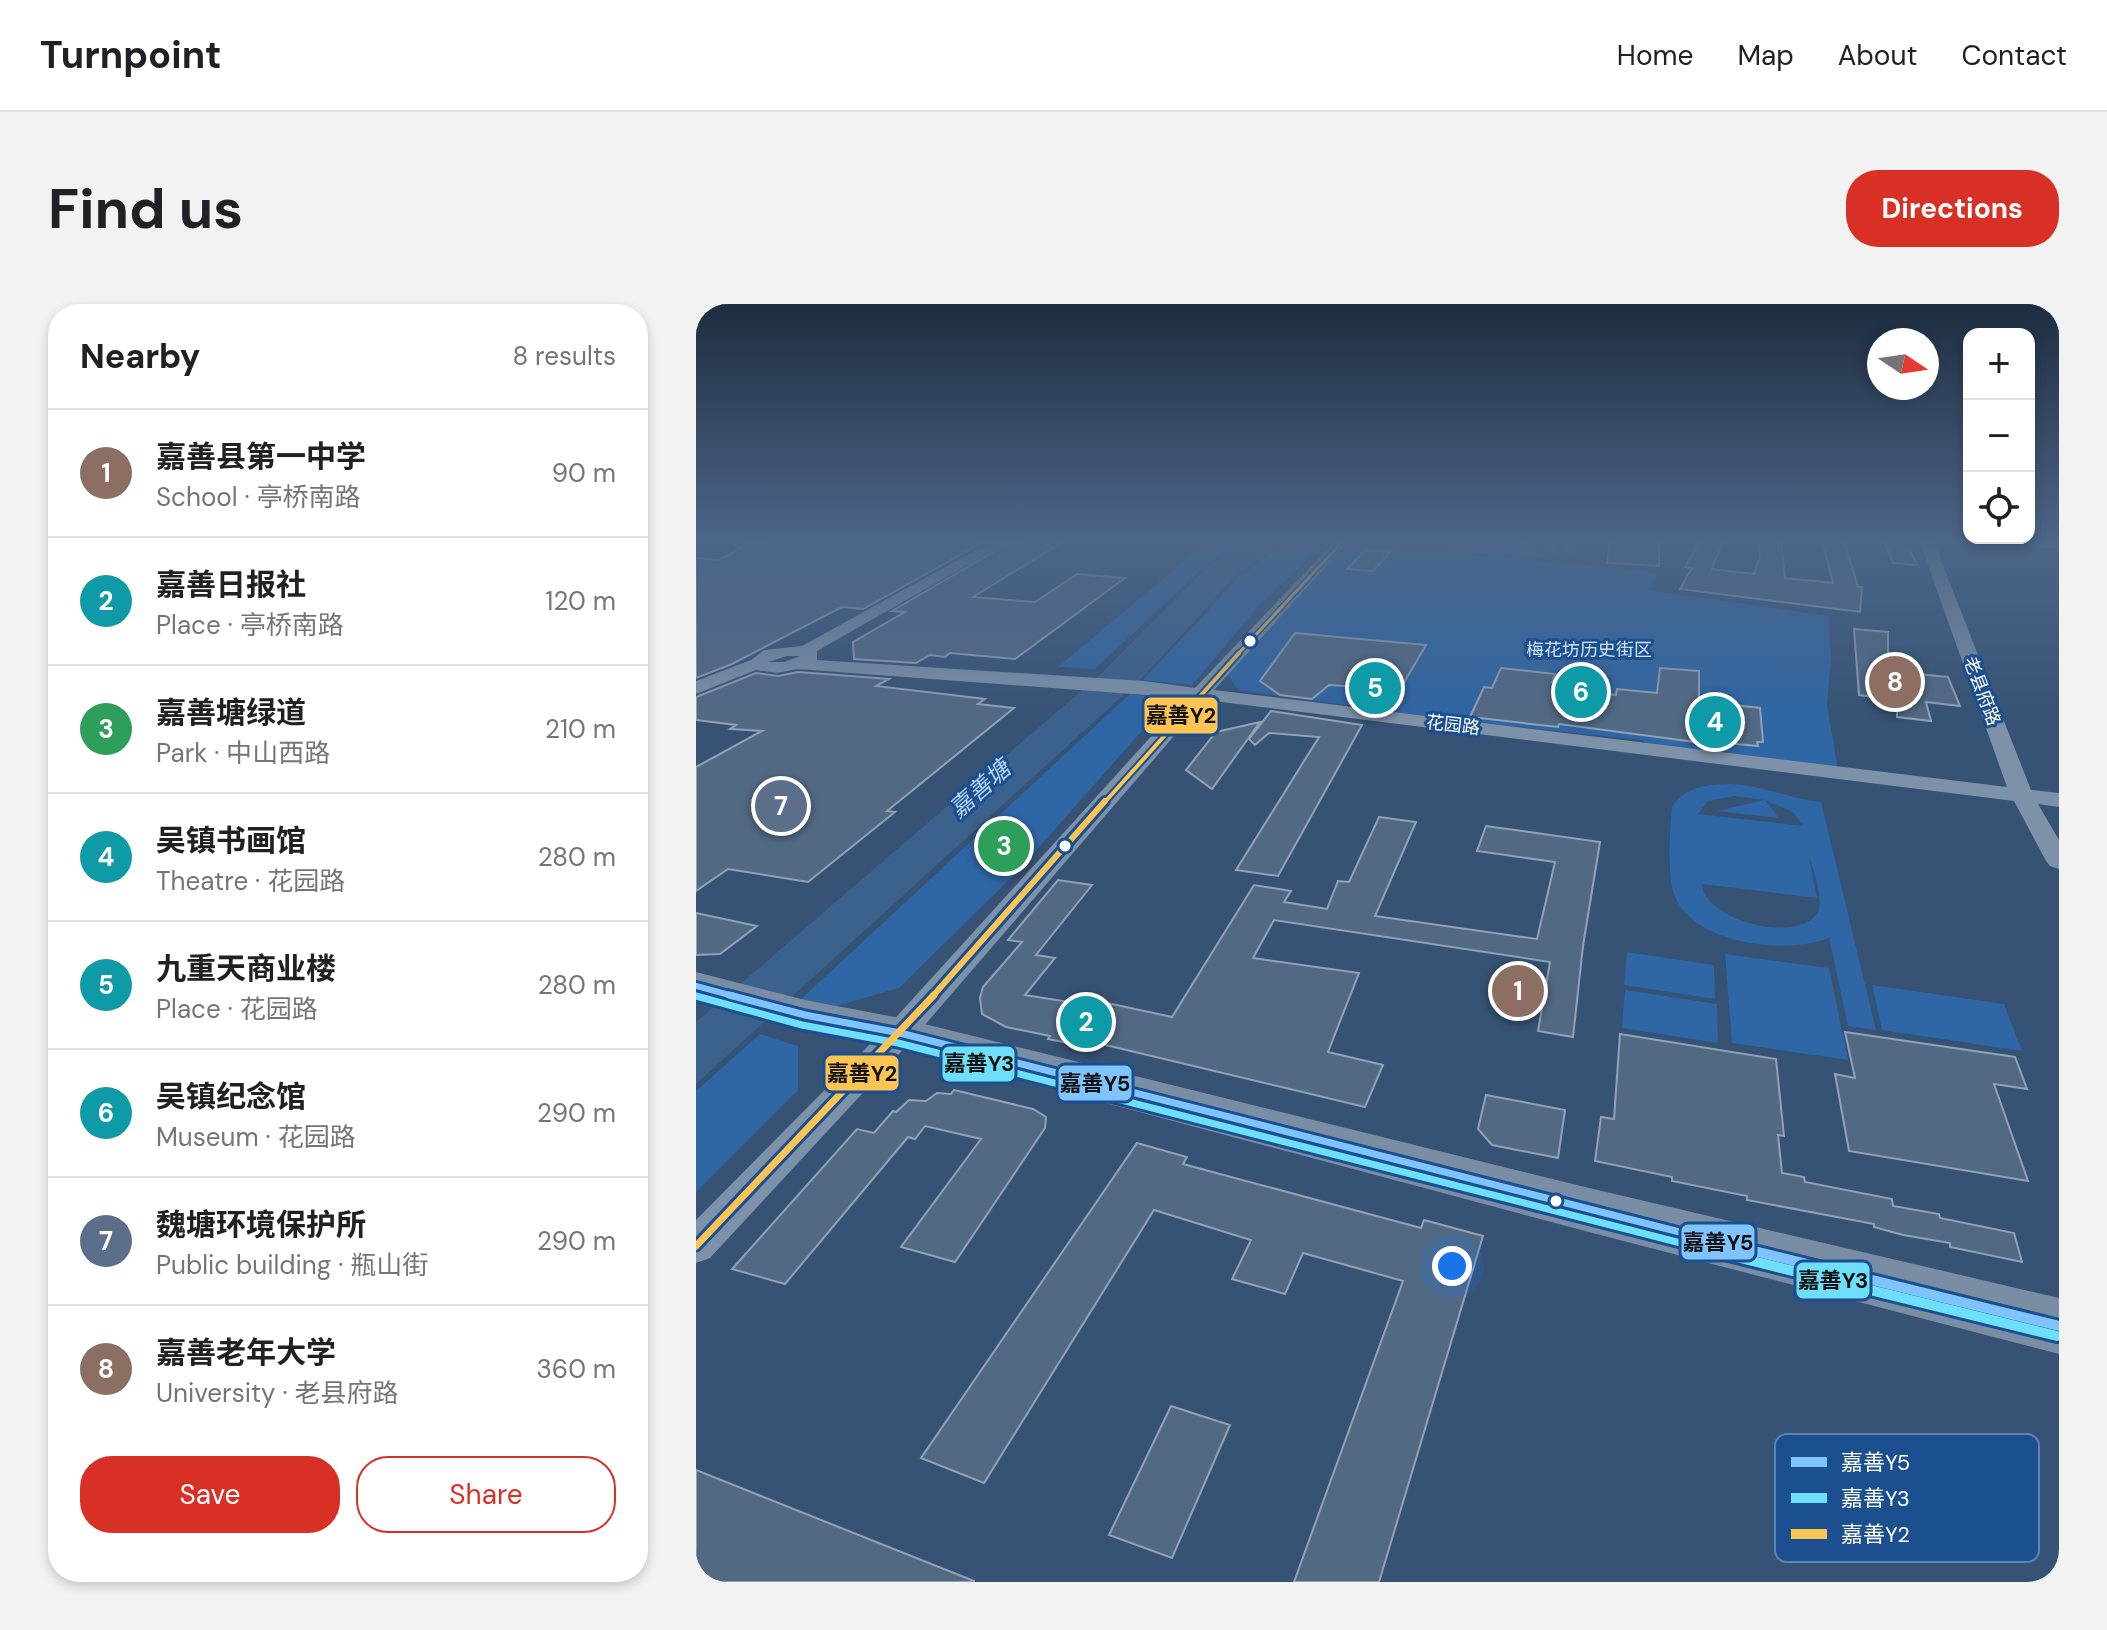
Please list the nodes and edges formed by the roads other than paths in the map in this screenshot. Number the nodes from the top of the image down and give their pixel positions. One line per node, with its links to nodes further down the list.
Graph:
1 (901, 600): 4 (street)
2 (1288, 600): 6 (street)
3 (1948, 600): 7 (street, 老县府路)
4 (801, 657): 5 (street); 6 (street, 花园路)
5 (696, 688)
6 (1200, 694): 7 (street, 花园路); 11 (street)
7 (2022, 796): 8 (street, 花园路); 9 (street, 老县府路)
8 (2059, 800)
9 (2059, 861)
10 (698, 986): 11 (street)
11 (900, 1033): 12 (street); 13 (street)
12 (696, 1246)
13 (2059, 1326)

